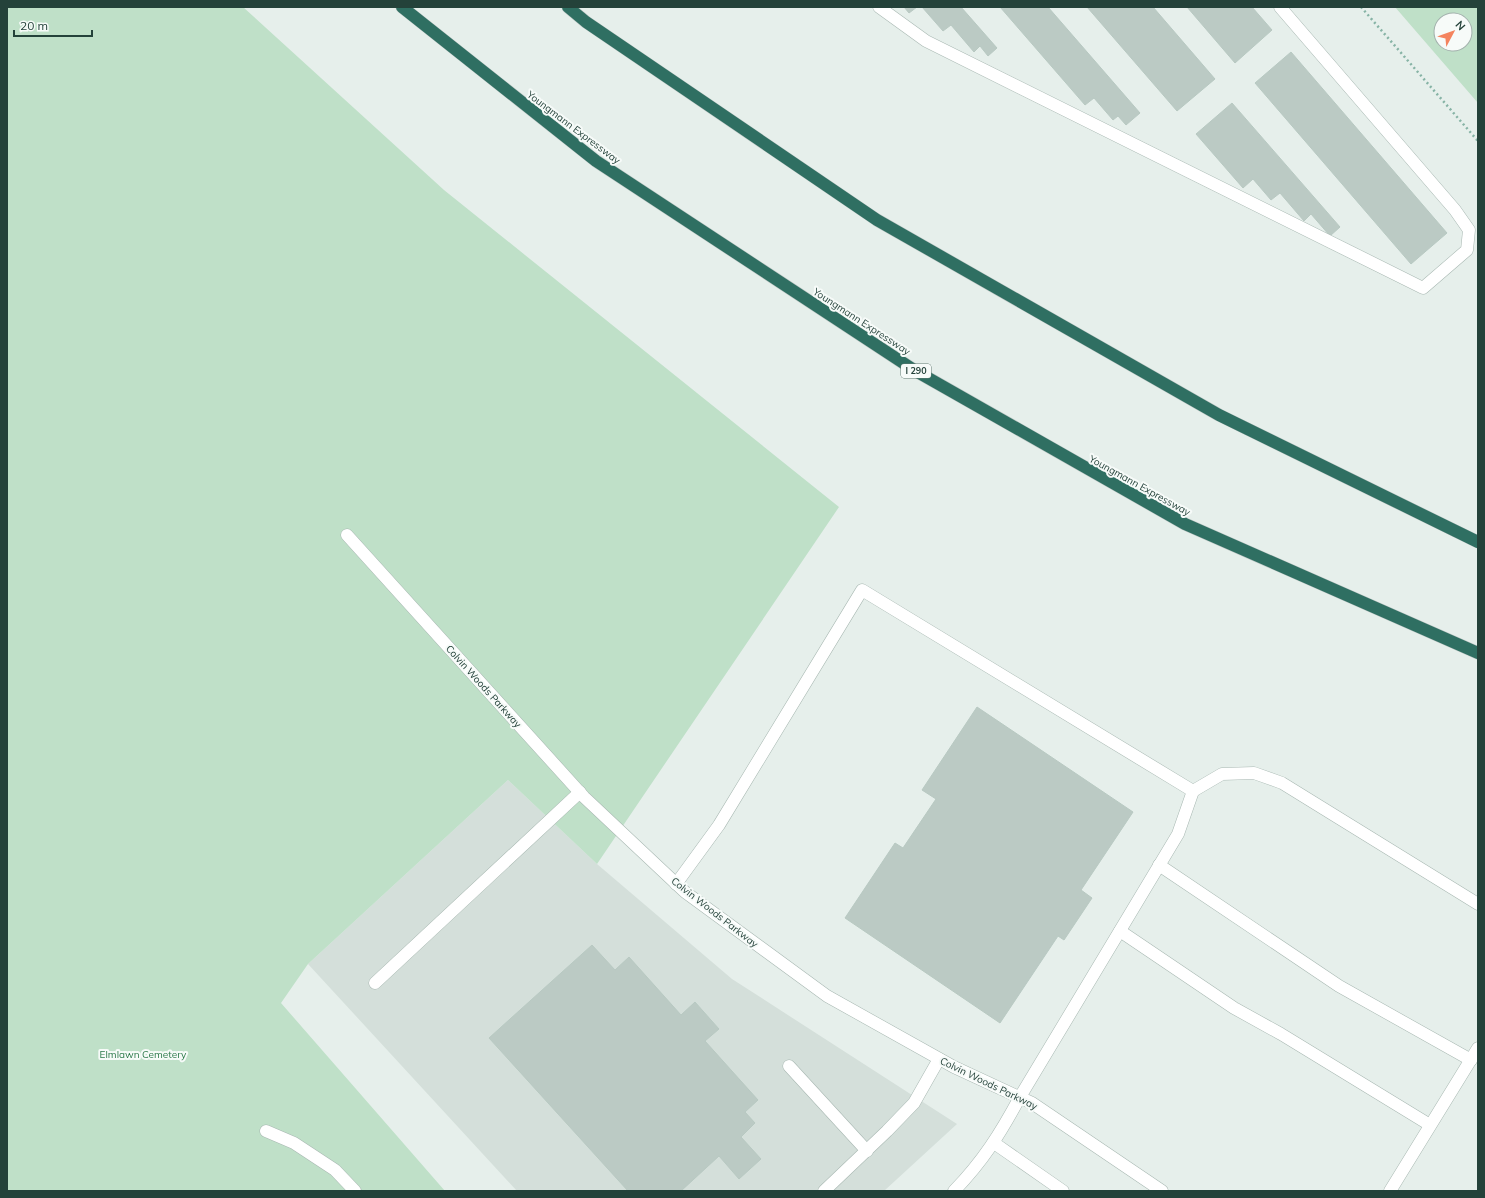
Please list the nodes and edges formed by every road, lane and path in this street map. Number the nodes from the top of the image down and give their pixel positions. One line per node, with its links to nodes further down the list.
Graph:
1 (402, 7): 9 (highway, Youngmann Expressway / I 290)
2 (568, 7): 8 (highway)
3 (879, 7): 4 (street)
4 (1280, 7)
5 (1361, 7): 6 (path)
6 (1478, 141)
7 (347, 535): 11 (street, Colvin Woods Parkway)
8 (1478, 542)
9 (1478, 653)
10 (1193, 791): 12 (street); 13 (street); 14 (street)
11 (580, 792): 13 (street, Colvin Woods Parkway); 16 (street)
12 (1159, 865): 15 (street); 19 (street)
13 (676, 884): 18 (street, Colvin Woods Parkway)
14 (1478, 904)
15 (1120, 931): 21 (street); 22 (street)
16 (374, 983)
17 (1478, 1048): 19 (street)
18 (939, 1059): 21 (street, Colvin Woods Parkway); 25 (street)
19 (1471, 1060): 22 (street)
20 (789, 1066): 25 (street)
21 (1020, 1097): 24 (street); 30 (street, Colvin Woods Parkway)
22 (1430, 1125): 31 (street)
23 (266, 1131): 26 (street)
24 (994, 1143): 28 (street); 29 (street)
25 (867, 1150): 27 (street)
26 (355, 1191)
27 (824, 1191)
28 (954, 1191)
29 (1063, 1191)
30 (1162, 1191)
31 (1390, 1191)

